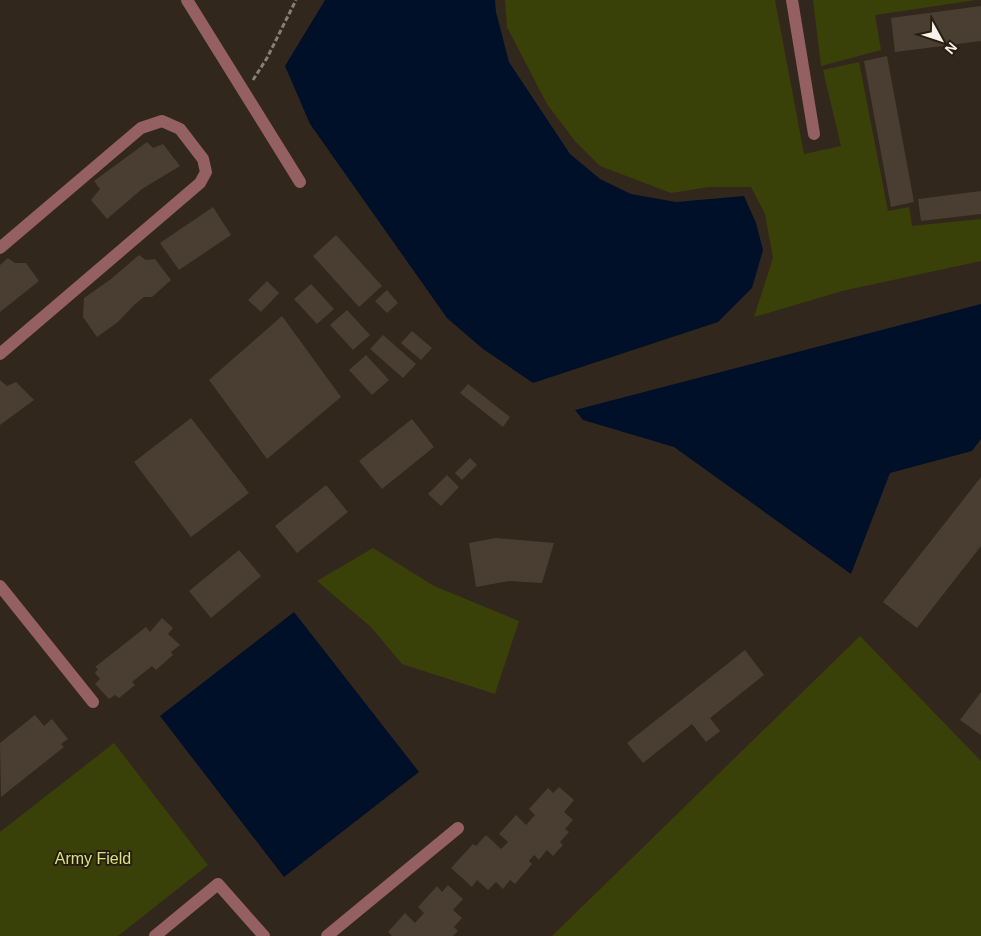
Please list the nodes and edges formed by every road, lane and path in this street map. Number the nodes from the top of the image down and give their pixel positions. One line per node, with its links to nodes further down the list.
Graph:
1 (187, 0): 4 (street)
2 (296, 0): 4 (path)
3 (792, 0): 5 (street)
4 (245, 93): 6 (street)
5 (814, 134)
6 (300, 182)
7 (0, 248): 8 (street)
8 (0, 354)
9 (0, 586): 10 (street)
10 (93, 702)
11 (458, 828): 14 (street)
12 (155, 936): 13 (street)
13 (264, 936)
14 (327, 936)

